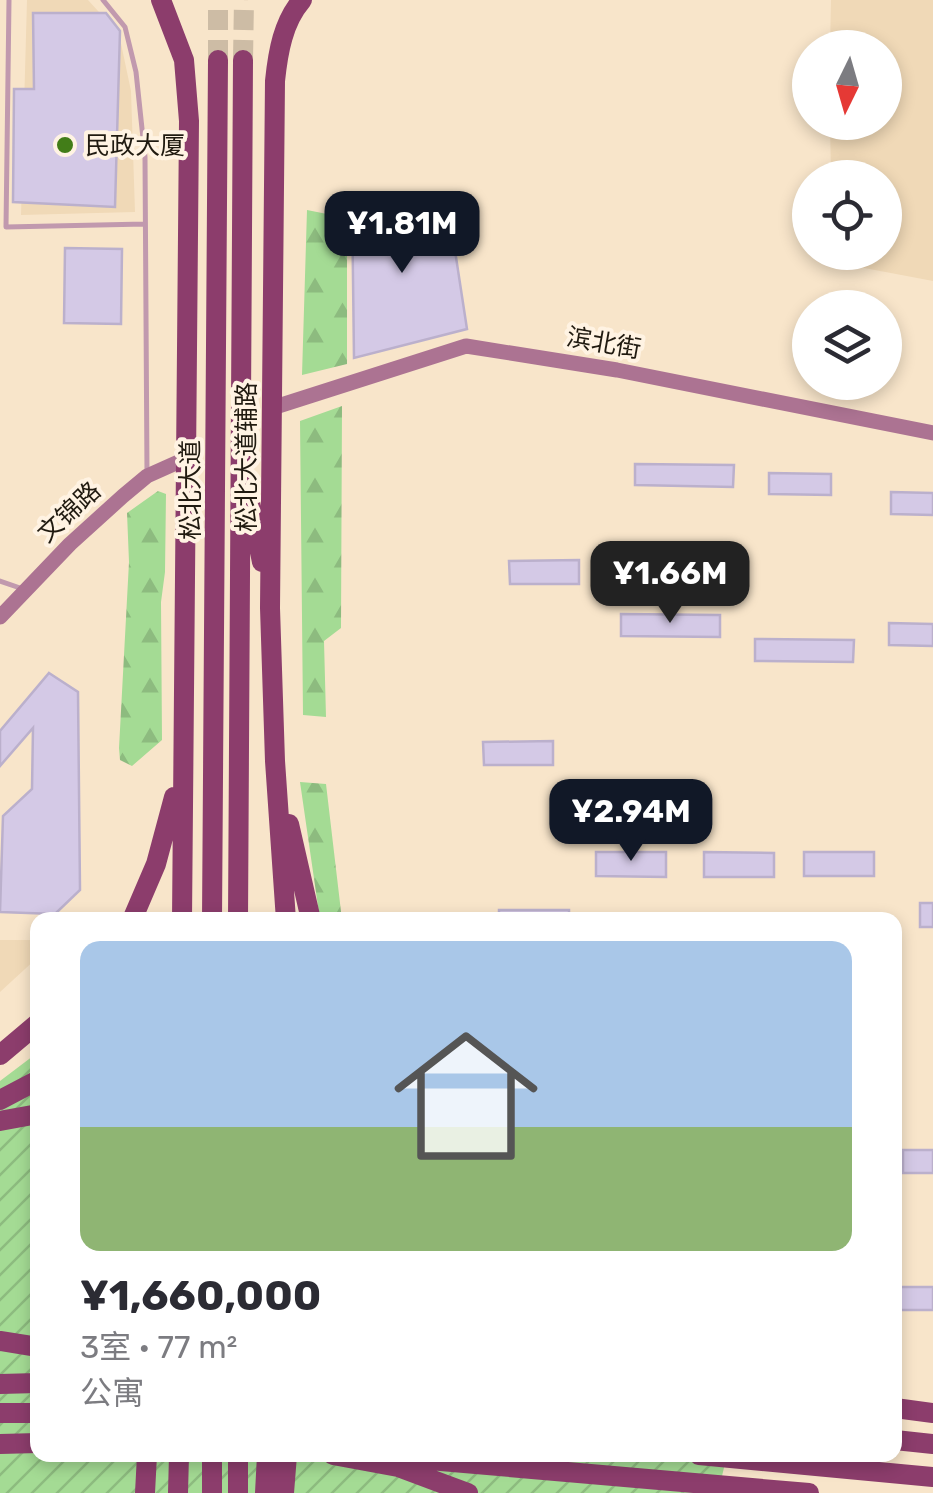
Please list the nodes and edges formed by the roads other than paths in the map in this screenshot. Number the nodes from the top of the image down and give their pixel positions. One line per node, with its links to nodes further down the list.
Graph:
1 (9, 0): 7 (lane)
2 (104, 0): 7 (lane)
3 (161, 0): 11 (highway)
4 (302, 0): 8 (highway, 松北大道辅路)
5 (218, 60): 12 (highway, 松北大道)
6 (244, 60): 10 (highway, 松北大道)
7 (145, 224): 13 (lane)
8 (272, 408): 9 (street, 滨北街); 17 (highway, 松北大道辅路)
9 (933, 434)
10 (241, 451): 17 (highway); 24 (highway, 松北大道)
11 (184, 458): 13 (street, 文锦路); 16 (highway)
12 (214, 473): 16 (highway); 23 (highway, 松北大道)
13 (147, 476): 15 (street, 文锦路)
14 (0, 581): 15 (lane)
15 (26, 590): 18 (street, 文锦路)
16 (186, 607): 19 (highway)
17 (270, 608): 20 (highway, 松北大道辅路)
18 (1, 614)
19 (183, 761): 21 (highway); 22 (highway)
20 (275, 761): 25 (highway, 松北大道辅路); 26 (highway)
21 (135, 912)
22 (182, 912)
23 (212, 912)
24 (238, 912)
25 (285, 912)
26 (309, 912)
27 (30, 1030): 28 (highway)
28 (0, 1055)
29 (30, 1084): 30 (highway)
30 (0, 1100)
31 (30, 1115): 32 (highway)
32 (0, 1121)
33 (0, 1340): 34 (highway)
34 (30, 1348)
35 (30, 1351): 36 (highway)
36 (0, 1353)
37 (30, 1383): 38 (highway)
38 (0, 1384)
39 (902, 1398): 40 (highway)
40 (933, 1401)
41 (902, 1409): 44 (highway)
42 (0, 1413): 43 (highway)
43 (30, 1413)
44 (933, 1413)
45 (902, 1441): 48 (highway)
46 (30, 1443): 47 (highway)
47 (0, 1444)
48 (933, 1444)
49 (146, 1462): 59 (highway)
50 (179, 1462): 60 (highway)
51 (212, 1462): 61 (highway)
52 (238, 1462): 62 (highway)
53 (266, 1462): 63 (highway)
54 (286, 1462): 64 (highway)
55 (370, 1462): 65 (highway)
56 (456, 1462): 66 (highway)
57 (777, 1462): 58 (highway)
58 (933, 1477)
59 (144, 1493)
60 (178, 1493)
61 (212, 1493)
62 (238, 1493)
63 (264, 1493)
64 (284, 1493)
65 (468, 1493)
66 (808, 1493)

